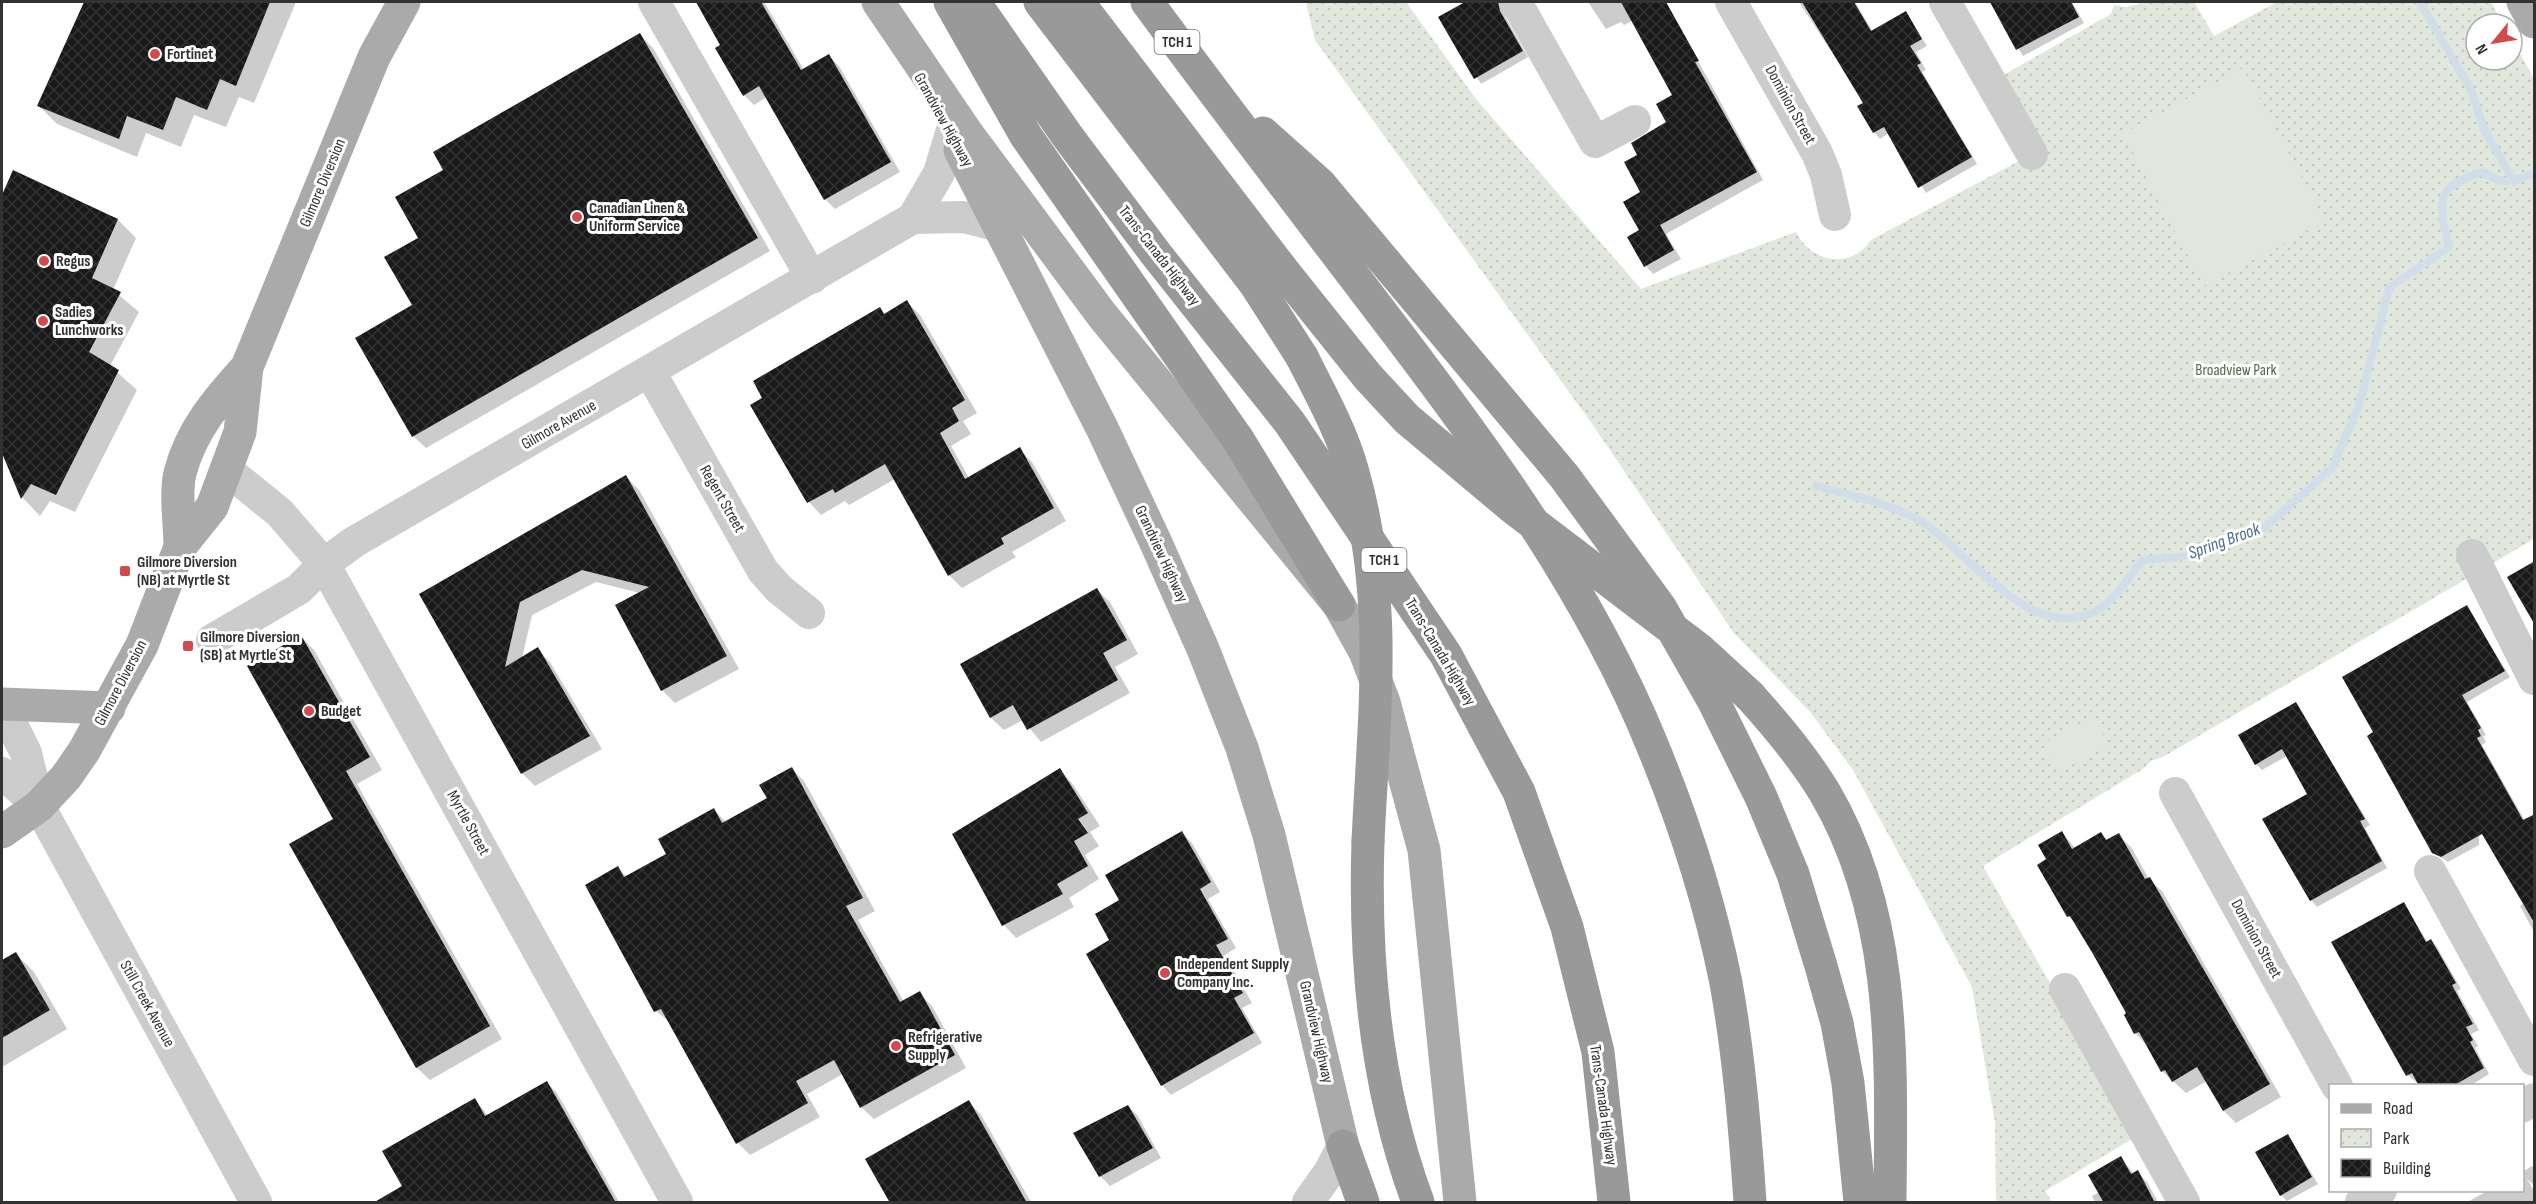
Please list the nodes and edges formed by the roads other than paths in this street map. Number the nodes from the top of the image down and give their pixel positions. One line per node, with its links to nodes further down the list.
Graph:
1 (404, 2): 22 (main road, Gilmore Diversion)
2 (654, 2): 21 (street)
3 (878, 2): 16 (main road, Grandview Highway); 28 (main road)
4 (950, 2): 28 (highway)
5 (974, 2): 50 (highway, Trans-Canada Highway / TCH 1)
6 (1040, 2): 48 (highway, bridge)
7 (1078, 2): 53 (highway, bridge)
8 (1147, 2): 14 (highway, TCH 1)
9 (1516, 2): 15 (street)
10 (1731, 2): 18 (street, Dominion Street)
11 (1945, 2): 17 (street)
12 (2523, 2): 13 (main road)
13 (2535, 22)
14 (1206, 82): 51 (highway, TCH 1); 52 (highway)
15 (1635, 121)
16 (951, 133): 19 (street, Gilmore Avenue); 20 (main road, Grandview Highway)
17 (2032, 154)
18 (1835, 215)
19 (913, 218): 20 (street, Gilmore Avenue); 21 (street, Gilmore Avenue)
20 (999, 226): 42 (main road, Grandview Highway)
21 (812, 278): 23 (street, Gilmore Avenue)
22 (247, 367): 24 (main road, Gilmore Diversion); 25 (main road, Gilmore Diversion)
23 (650, 372): 27 (street, Gilmore Avenue); 29 (street, Regent Street)
24 (227, 470): 25 (main road, Gilmore Diversion); 27 (street, Myrtle Street)
25 (180, 548): 33 (main road, Gilmore Diversion)
26 (2472, 555): 31 (street)
27 (324, 564): 30 (street, Gilmore Avenue); 45 (street, Myrtle Street)
28 (1340, 605): 49 (main road)
29 (809, 613)
30 (212, 640)
31 (2535, 679)
32 (2, 704): 33 (main road); 36 (street, Still Creek Avenue)
33 (109, 708): 36 (main road, Gilmore Diversion)
34 (2, 773): 36 (street, Still Creek Avenue)
35 (2175, 793): 41 (street, Dominion Street)
36 (39, 806): 37 (main road); 44 (street, Still Creek Avenue)
37 (2, 832)
38 (2430, 871): 40 (street)
39 (2065, 989): 54 (street)
40 (2535, 1060)
41 (2336, 1084)
42 (1343, 1146): 46 (street); 47 (highway)
43 (2379, 1192): 55 (street)
44 (256, 1203)
45 (677, 1203)
46 (1308, 1203)
47 (1363, 1203)
48 (1418, 1203)
49 (1460, 1203)
50 (1614, 1203)
51 (1750, 1203)
52 (1860, 1203)
53 (1890, 1203)
54 (2184, 1203)
55 (2361, 1203)

